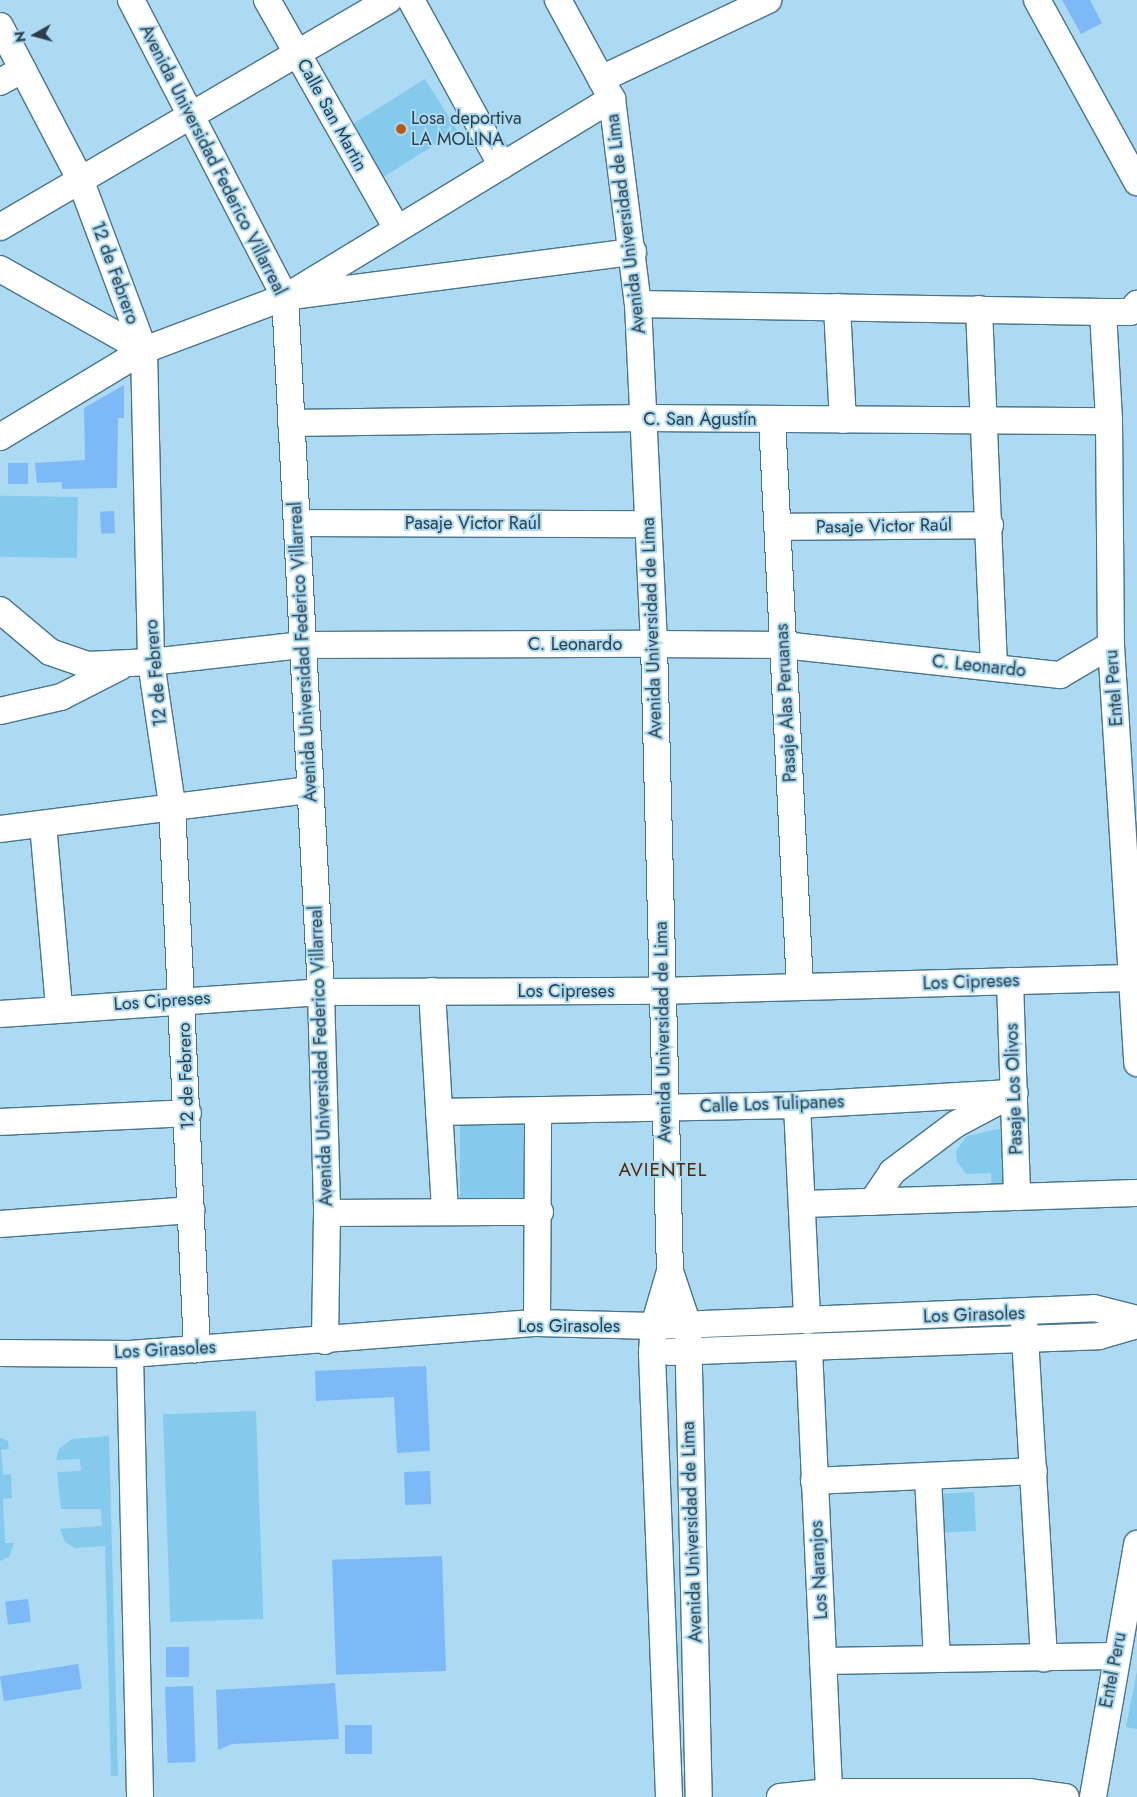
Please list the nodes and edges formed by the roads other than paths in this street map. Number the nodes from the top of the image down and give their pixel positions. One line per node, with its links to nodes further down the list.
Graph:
1 (131, 0): 14 (street, Avenida Universidad Federico Villarreal)
2 (267, 0): 10 (street, Calle San Martin)
3 (388, 0): 10 (street)
4 (411, 0): 15 (street)
5 (558, 0): 13 (street, Avenida Universidad de Lima)
6 (768, 0): 8 (street)
7 (1037, 0): 17 (street)
8 (731, 8): 13 (street)
9 (0, 26): 11 (street, 12 de Febrero)
10 (296, 51): 14 (street); 19 (street, Calle San Martin)
11 (23, 69): 12 (street); 16 (street, 12 de Febrero)
12 (0, 82)
13 (606, 89): 15 (street); 20 (street, Avenida Universidad de Lima)
14 (192, 112): 16 (street); 22 (street, Avenida Universidad Federico Villarreal)
15 (502, 166): 19 (street)
16 (80, 178): 18 (street); 28 (street, 12 de Febrero)
17 (1137, 182)
18 (0, 227)
19 (397, 229): 22 (street)
20 (633, 252): 22 (street); 23 (street, Avenida Universidad de Lima)
21 (0, 270): 28 (street)
22 (285, 297): 28 (street); 34 (street, Avenida Universidad Federico Villarreal)
23 (638, 304): 25 (street); 29 (street, Avenida Universidad de Lima)
24 (1137, 304): 27 (street)
25 (837, 307): 26 (street); 31 (street)
26 (979, 309): 27 (street); 32 (street)
27 (1103, 312): 33 (street, Entel Peru)
28 (144, 350): 35 (street); 45 (street, 12 de Febrero)
29 (643, 418): 30 (street, C. San Agustín); 34 (street, C. San Agustín); 37 (street, Avenida Universidad de Lima)
30 (772, 419): 31 (street, C. San Agustín); 39 (street, Pasaje Alas Peruanas)
31 (843, 420): 32 (street, C. San Agustín)
32 (986, 420): 33 (street, C. San Agustín); 38 (street)
33 (1109, 421): 44 (street, Entel Peru)
34 (292, 423): 36 (street, Avenida Universidad Federico Villarreal)
35 (0, 437)
36 (297, 523): 37 (street, Pasaje Victor Raúl); 42 (street, Avenida Universidad Federico Villarreal)
37 (648, 524): 41 (street, Avenida Universidad de Lima)
38 (990, 525): 39 (street, Pasaje Victor Raúl); 46 (street)
39 (777, 527): 43 (street, Pasaje Alas Peruanas)
40 (0, 610): 45 (street, C. Leonardo)
41 (654, 644): 42 (street, C. Leonardo); 43 (street, C. Leonardo); 56 (street, Avenida Universidad de Lima)
42 (303, 645): 45 (street, C. Leonardo); 48 (street, Avenida Universidad Federico Villarreal)
43 (783, 645): 46 (street, C. Leonardo); 54 (street, Pasaje Alas Peruanas)
44 (1111, 645): 46 (street, C. Leonardo); 52 (street, Entel Peru)
45 (139, 663): 47 (street); 49 (street, 12 de Febrero)
46 (994, 667)
47 (0, 711)
48 (309, 790): 49 (street); 57 (street, Avenida Universidad Federico Villarreal)
49 (172, 805): 50 (street); 58 (street, 12 de Febrero)
50 (43, 824): 51 (street); 59 (street)
51 (0, 829)
52 (1133, 978): 53 (street, Los Cipreses); 61 (street, Entel Peru)
53 (1010, 981): 54 (street, Los Cipreses); 62 (street, Pasaje Los Olivos)
54 (800, 987): 56 (street, Los Cipreses)
55 (432, 991): 56 (street, Los Cipreses); 57 (street, Los Cipreses); 66 (street)
56 (662, 991): 64 (street, Avenida Universidad de Lima)
57 (321, 992): 58 (street, Los Cipreses); 76 (street, Avenida Universidad Federico Villarreal)
58 (184, 1000): 59 (street, Los Cipreses); 67 (street, 12 de Febrero)
59 (59, 1008): 60 (street, Los Cipreses)
60 (0, 1014)
61 (1137, 1063)
62 (1015, 1093): 63 (street, Calle Los Tulipanes); 70 (street, Pasaje Los Olivos); 71 (street)
63 (797, 1104): 64 (street, Calle Los Tulipanes); 72 (street)
64 (664, 1107): 65 (street, Calle Los Tulipanes); 78 (street, Avenida Universidad de Lima)
65 (538, 1111): 66 (street, Calle Los Tulipanes); 75 (street)
66 (439, 1112): 74 (street)
67 (188, 1113): 68 (street); 73 (street, 12 de Febrero)
68 (0, 1122)
69 (1137, 1194): 70 (street)
70 (1018, 1197): 71 (street)
71 (872, 1202): 72 (street)
72 (802, 1204): 81 (street)
73 (191, 1210): 77 (street); 89 (street, 12 de Febrero)
74 (444, 1210): 75 (street); 76 (street)
75 (540, 1212): 82 (street)
76 (327, 1213): 87 (street, Avenida Universidad Federico Villarreal)
77 (0, 1224)
78 (670, 1271): 83 (street, Avenida Universidad de Lima); 85 (street, Avenida Universidad de Lima)
79 (1024, 1313): 80 (street, Los Girasoles); 81 (street, Los Girasoles); 86 (street)
80 (1137, 1319)
81 (807, 1321): 83 (street, Los Girasoles)
82 (537, 1324): 85 (street, Los Girasoles); 87 (street, Los Girasoles)
83 (688, 1325): 85 (street, Los Girasoles); 90 (street, Avenida Universidad de Lima)
84 (1137, 1325): 86 (street)
85 (654, 1326): 91 (street, Avenida Universidad de Lima)
86 (1024, 1339): 88 (street); 94 (street)
87 (325, 1341): 89 (street, Los Girasoles)
88 (810, 1348): 90 (street); 96 (street, Los Naranjos)
89 (197, 1349): 93 (street, Los Girasoles)
90 (687, 1351): 91 (street); 105 (street, Avenida Universidad de Lima)
91 (652, 1352): 104 (street, Avenida Universidad de Lima)
92 (0, 1353): 93 (street, Los Girasoles)
93 (130, 1354): 103 (street)
94 (1034, 1472): 95 (street); 100 (street)
95 (928, 1476): 96 (street); 99 (street)
96 (814, 1481): 101 (street, Los Naranjos)
97 (1137, 1544): 98 (street, Entel Peru)
98 (1114, 1656): 100 (street); 108 (street, Entel Peru)
99 (937, 1658): 100 (street); 101 (street)
100 (1044, 1658)
101 (823, 1662): 102 (street, Los Naranjos)
102 (829, 1792): 106 (street); 107 (street)
103 (140, 1797)
104 (669, 1797)
105 (699, 1797)
106 (780, 1797)
107 (1066, 1797)
108 (1093, 1797)

